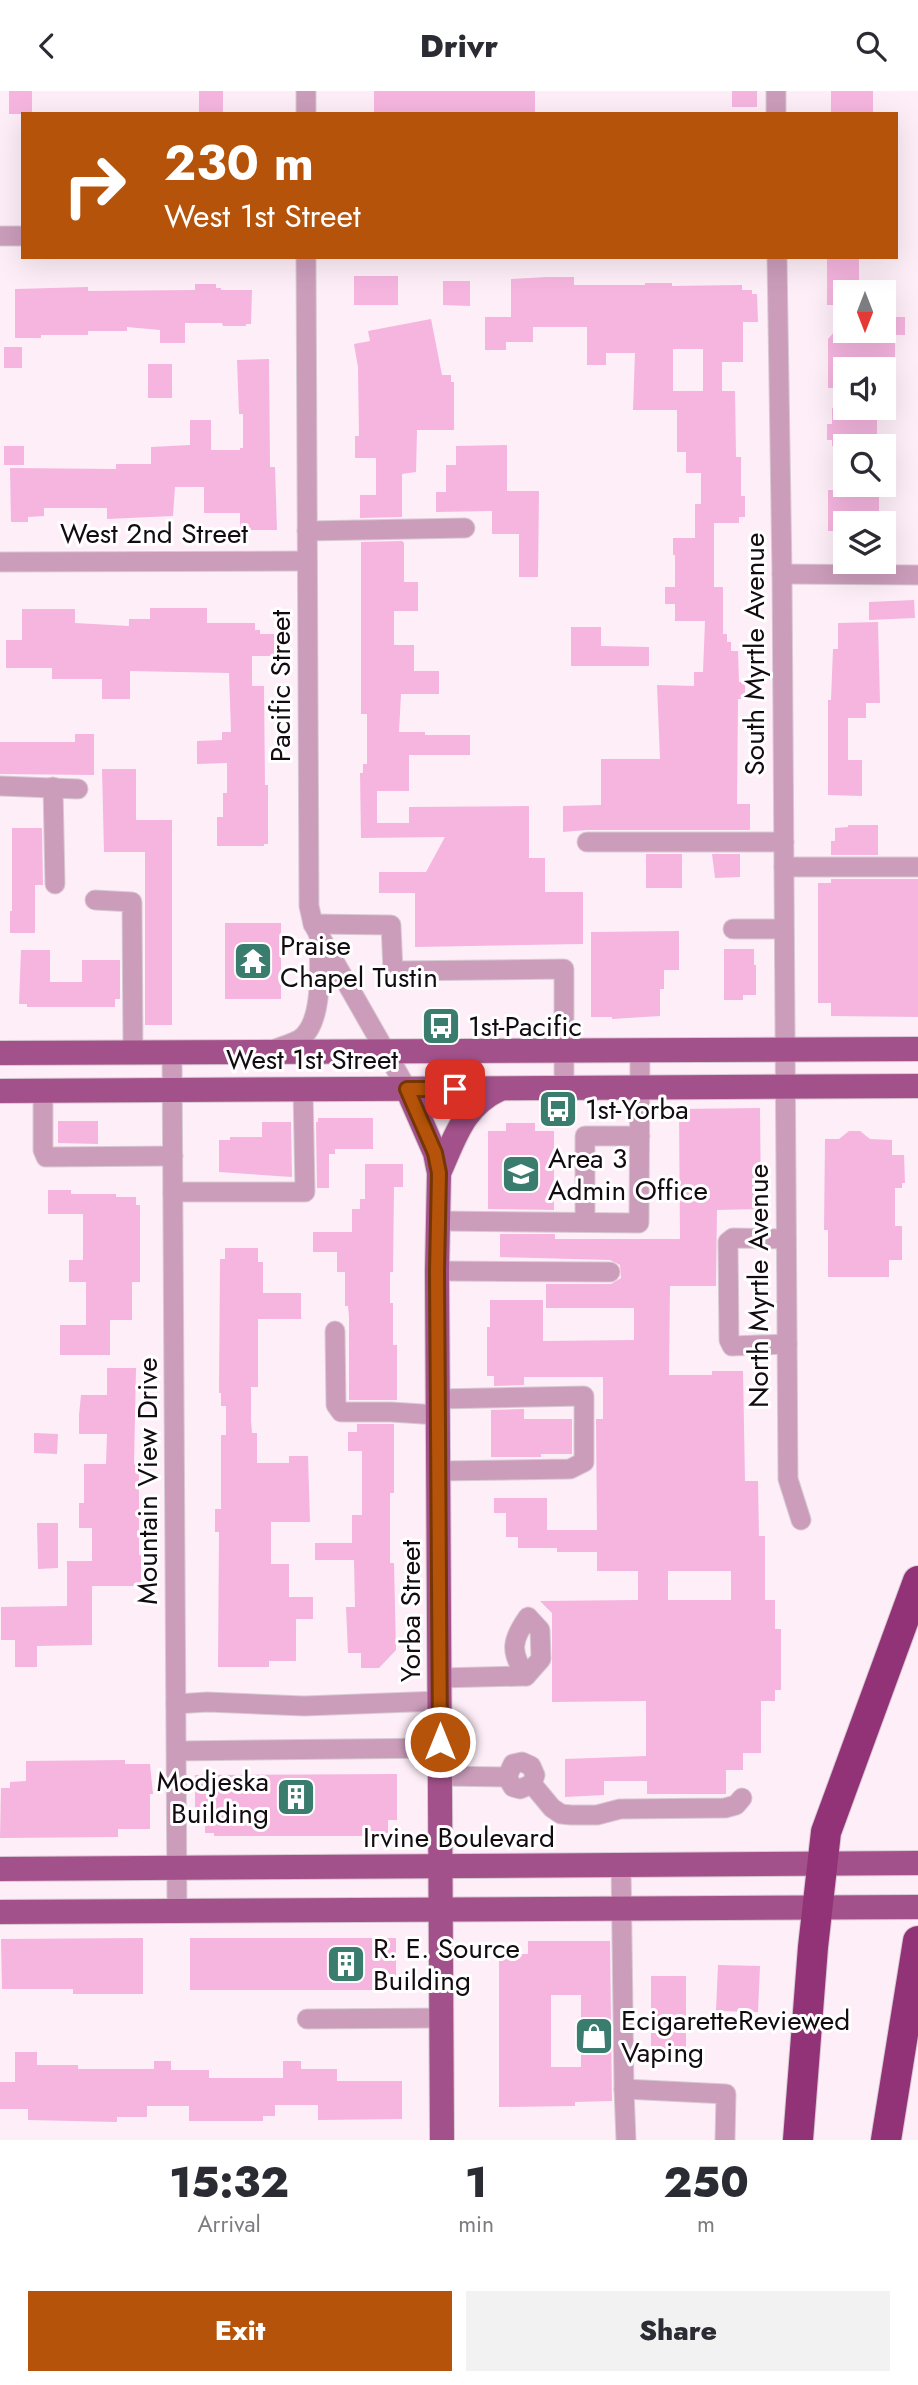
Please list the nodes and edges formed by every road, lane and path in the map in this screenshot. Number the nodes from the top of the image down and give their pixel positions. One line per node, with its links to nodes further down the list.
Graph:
1 (306, 91): 3 (street)
2 (776, 91): 4 (street)
3 (306, 112)
4 (776, 112)
5 (0, 236): 6 (street)
6 (21, 236)
7 (306, 259): 10 (street, Pacific Street)
8 (777, 259): 13 (street, South Myrtle Avenue)
9 (465, 528): 10 (street)
10 (307, 531): 11 (street, Pacific Street)
11 (307, 561): 12 (street, West 2nd Street); 24 (street, Pacific Street)
12 (0, 562)
13 (782, 574): 14 (street); 19 (street, South Myrtle Avenue)
14 (918, 575)
15 (0, 786): 16 (street)
16 (53, 787): 17 (street); 22 (street)
17 (78, 789)
18 (587, 842): 19 (street)
19 (784, 842): 20 (street, South Myrtle Avenue)
20 (784, 867): 21 (street); 26 (street, South Myrtle Avenue)
21 (918, 867)
22 (55, 884)
23 (95, 900): 32 (street)
24 (316, 928): 30 (street, Pacific Street); 31 (street); 34 (street)
25 (733, 929): 26 (street)
26 (784, 929): 29 (street, South Myrtle Avenue)
27 (918, 1049): 29 (main road, West 1st Street)
28 (640, 1050): 29 (main road, West 1st Street); 31 (main road, West 1st Street); 37 (street)
29 (785, 1050): 38 (street, North Myrtle Avenue)
30 (385, 1051): 31 (main road, West 1st Street); 34 (main road, West 1st Street); 42 (street, Pacific Street)
31 (564, 1051): 40 (street)
32 (133, 1052): 33 (main road, West 1st Street); 35 (main road, West 1st Street)
33 (172, 1052): 34 (main road, West 1st Street); 43 (street, Mountain View Drive)
34 (265, 1052)
35 (0, 1053)
36 (918, 1086): 38 (main road, West 1st Street)
37 (640, 1087): 38 (main road, West 1st Street); 40 (main road, West 1st Street); 46 (street)
38 (785, 1087): 52 (street, North Myrtle Avenue)
39 (501, 1088): 40 (main road, West 1st Street); 42 (main road, West 1st Street); 48 (main road)
40 (564, 1088)
41 (303, 1089): 42 (main road, West 1st Street); 43 (main road, West 1st Street); 49 (street)
42 (407, 1089): 48 (main road, Yorba Street)
43 (172, 1090): 45 (main road, West 1st Street); 47 (street, Mountain View Drive)
44 (0, 1091): 45 (main road, West 1st Street)
45 (43, 1091): 47 (street)
46 (640, 1136): 51 (street); 51 (street)
47 (173, 1156): 49 (street, Mountain View Drive)
48 (439, 1173): 50 (main road, Yorba Street)
49 (173, 1192): 63 (street, Mountain View Drive)
50 (437, 1221): 51 (street); 53 (main road, Yorba Street)
51 (585, 1222)
52 (786, 1239): 56 (street, North Myrtle Avenue); 56 (street)
53 (437, 1271): 54 (street); 57 (main road, Yorba Street)
54 (610, 1272)
55 (335, 1331): 57 (street)
56 (788, 1344): 59 (street, North Myrtle Avenue)
57 (438, 1407): 58 (main road, Yorba Street); 58 (street)
58 (438, 1471): 62 (main road, Yorba Street)
59 (802, 1520)
60 (918, 1581): 69 (highway)
61 (526, 1676): 62 (street)
62 (440, 1689): 63 (street); 64 (main road, Yorba Street)
63 (176, 1704): 65 (street, Mountain View Drive)
64 (440, 1748): 65 (street); 66 (main road, Yorba Street)
65 (177, 1751): 73 (street, Mountain View Drive)
66 (440, 1776): 67 (street); 71 (main road, Yorba Street)
67 (742, 1798)
68 (918, 1863): 69 (main road, Irvine Boulevard)
69 (823, 1864): 70 (main road, Irvine Boulevard); 75 (highway)
70 (621, 1865): 71 (main road, Irvine Boulevard); 74 (street)
71 (441, 1867): 73 (main road, Irvine Boulevard); 77 (main road, Yorba Street)
72 (0, 1869): 73 (main road, Irvine Boulevard)
73 (177, 1869): 78 (street, Mountain View Drive)
74 (621, 1907): 75 (main road); 77 (main road); 83 (street)
75 (818, 1907): 76 (main road); 87 (highway)
76 (918, 1907)
77 (441, 1908): 78 (main road); 81 (main road, Yorba Street)
78 (177, 1910): 79 (main road)
79 (0, 1912)
80 (918, 1941): 88 (highway)
81 (441, 2018): 82 (street); 84 (main road, Yorba Street)
82 (307, 2019)
83 (624, 2089): 85 (street); 86 (street)
84 (442, 2140)
85 (626, 2140)
86 (725, 2140)
87 (798, 2140)
88 (886, 2140)

